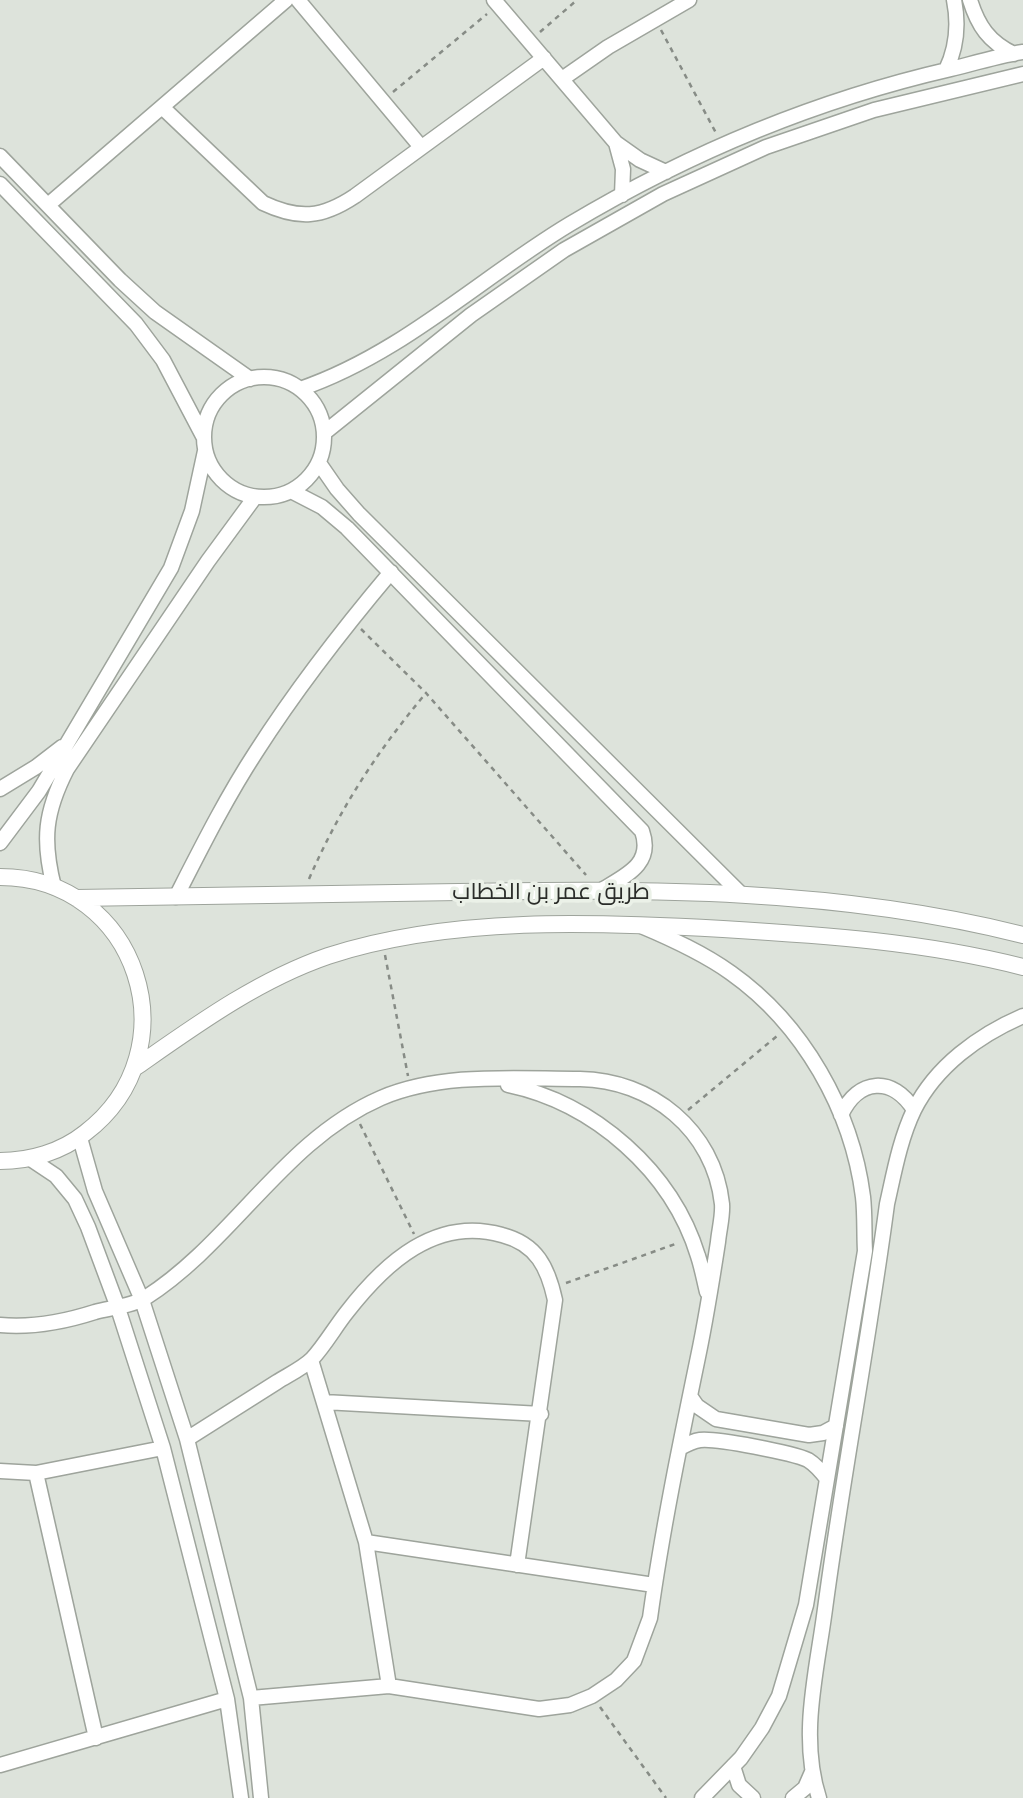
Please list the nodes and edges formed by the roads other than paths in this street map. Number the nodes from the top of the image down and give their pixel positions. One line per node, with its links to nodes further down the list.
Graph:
1 (286, 0): 12 (street)
2 (298, 0): 14 (street)
3 (689, 0): 11 (street)
4 (954, 0): 9 (street)
5 (970, 0): 7 (street)
6 (496, 2): 8 (street)
7 (1018, 53): 9 (street)
8 (544, 58): 11 (street); 14 (street)
9 (946, 70): 16 (street)
10 (1023, 74): 22 (street)
11 (562, 79): 13 (street)
12 (162, 107): 14 (street); 19 (street)
13 (616, 143): 16 (street); 18 (street)
14 (421, 147)
15 (0, 156): 19 (street)
16 (666, 172): 18 (street)
17 (0, 184): 23 (street)
18 (622, 195): 21 (street)
19 (48, 205): 20 (street)
20 (250, 379): 21 (street); 23 (street)
21 (300, 389): 22 (street)
22 (324, 433): 24 (street)
23 (204, 444): 26 (street); 28 (street)
24 (319, 463): 25 (street); 34 (street)
25 (291, 491): 26 (street); 27 (street)
26 (254, 497): 32 (street)
27 (391, 572): 33 (street); 35 (street)
28 (66, 744): 29 (street); 30 (street)
29 (0, 789)
30 (0, 843)
31 (0, 877): 32 (street)
32 (54, 887): 36 (street)
33 (600, 891): 34 (street, طريق عمر بن الخطاب); 35 (street, طريق عمر بن الخطاب)
34 (740, 893): 38 (street, طريق عمر بن الخطاب)
35 (176, 897): 36 (street, طريق عمر بن الخطاب)
36 (76, 898): 41 (street)
37 (636, 925): 39 (street, طريق عمر بن الخطاب); 41 (street, طريق عمر بن الخطاب); 44 (street)
38 (1023, 935)
39 (1023, 967)
40 (1023, 1016): 43 (street)
41 (136, 1067): 45 (street)
42 (480, 1079): 48 (street); 49 (street); 49 (street)
43 (914, 1111): 44 (street); 72 (street)
44 (841, 1115): 56 (street)
45 (80, 1138): 46 (street); 48 (street)
46 (29, 1158): 47 (street); 50 (street)
47 (0, 1161)
48 (142, 1300): 50 (street); 57 (street)
49 (709, 1302): 53 (street)
50 (117, 1305): 51 (street); 58 (street)
51 (0, 1325)
52 (311, 1360): 54 (street); 55 (street); 57 (street)
53 (690, 1396): 56 (street); 59 (street)
54 (324, 1402): 55 (street); 63 (street)
55 (541, 1414): 64 (street)
56 (836, 1426): 62 (street)
57 (187, 1439): 67 (street)
58 (163, 1447): 61 (street); 68 (street)
59 (680, 1448): 62 (street); 65 (street)
60 (0, 1471): 61 (street)
61 (36, 1473): 69 (street)
62 (827, 1479): 71 (street)
63 (366, 1542): 64 (street); 66 (street)
64 (517, 1565): 65 (street)
65 (654, 1586): 66 (street)
66 (389, 1686): 67 (street)
67 (251, 1698): 74 (street)
68 (227, 1699): 69 (street); 73 (street)
69 (96, 1738): 70 (street)
70 (0, 1765)
71 (733, 1766): 75 (street); 76 (street)
72 (813, 1771): 77 (street); 78 (street)
73 (240, 1798)
74 (261, 1798)
75 (702, 1798)
76 (754, 1798)
77 (793, 1798)
78 (819, 1798)

